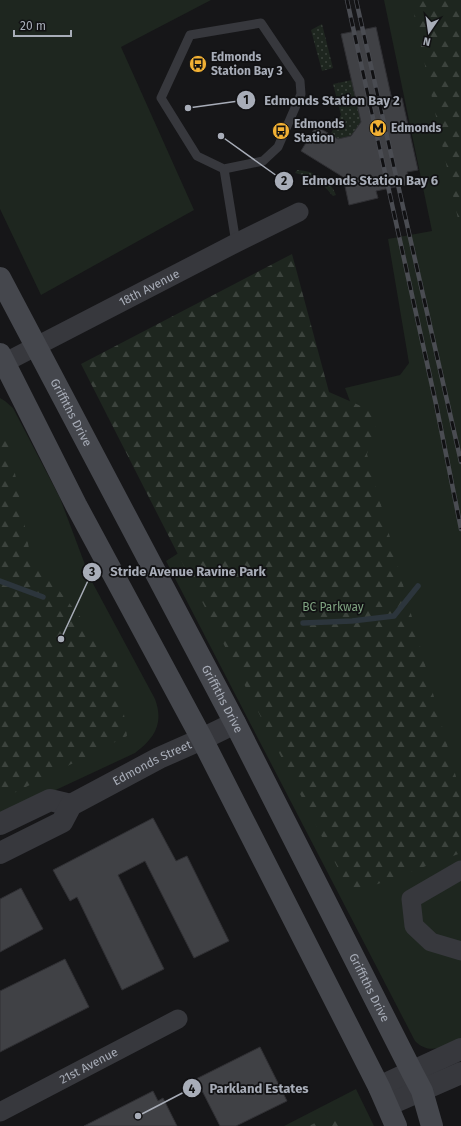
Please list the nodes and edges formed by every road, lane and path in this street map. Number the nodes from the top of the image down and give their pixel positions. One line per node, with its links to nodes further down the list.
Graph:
1 (224, 169): 1 (lane); 3 (lane)
2 (299, 212): 3 (street, 18th Avenue)
3 (236, 243): 5 (street, 18th Avenue)
4 (0, 278): 5 (main road, Griffiths Drive)
5 (35, 346): 6 (street, 18th Avenue); 7 (main road, Griffiths Drive)
6 (1, 360): 8 (main road)
7 (235, 723): 8 (street, Edmonds Street); 17 (main road, Griffiths Drive)
8 (202, 739): 9 (street, Edmonds Street); 18 (main road)
9 (71, 805): 10 (street); 11 (street)
10 (0, 824)
11 (0, 853)
12 (461, 870): 13 (street)
13 (461, 951)
14 (178, 1019): 19 (street, 21st Avenue)
15 (461, 1049): 17 (street)
16 (461, 1073): 17 (street)
17 (417, 1081): 18 (street); 21 (main road, Griffiths Drive)
18 (384, 1096): 20 (main road)
19 (0, 1112)
20 (396, 1126)
21 (432, 1126)

